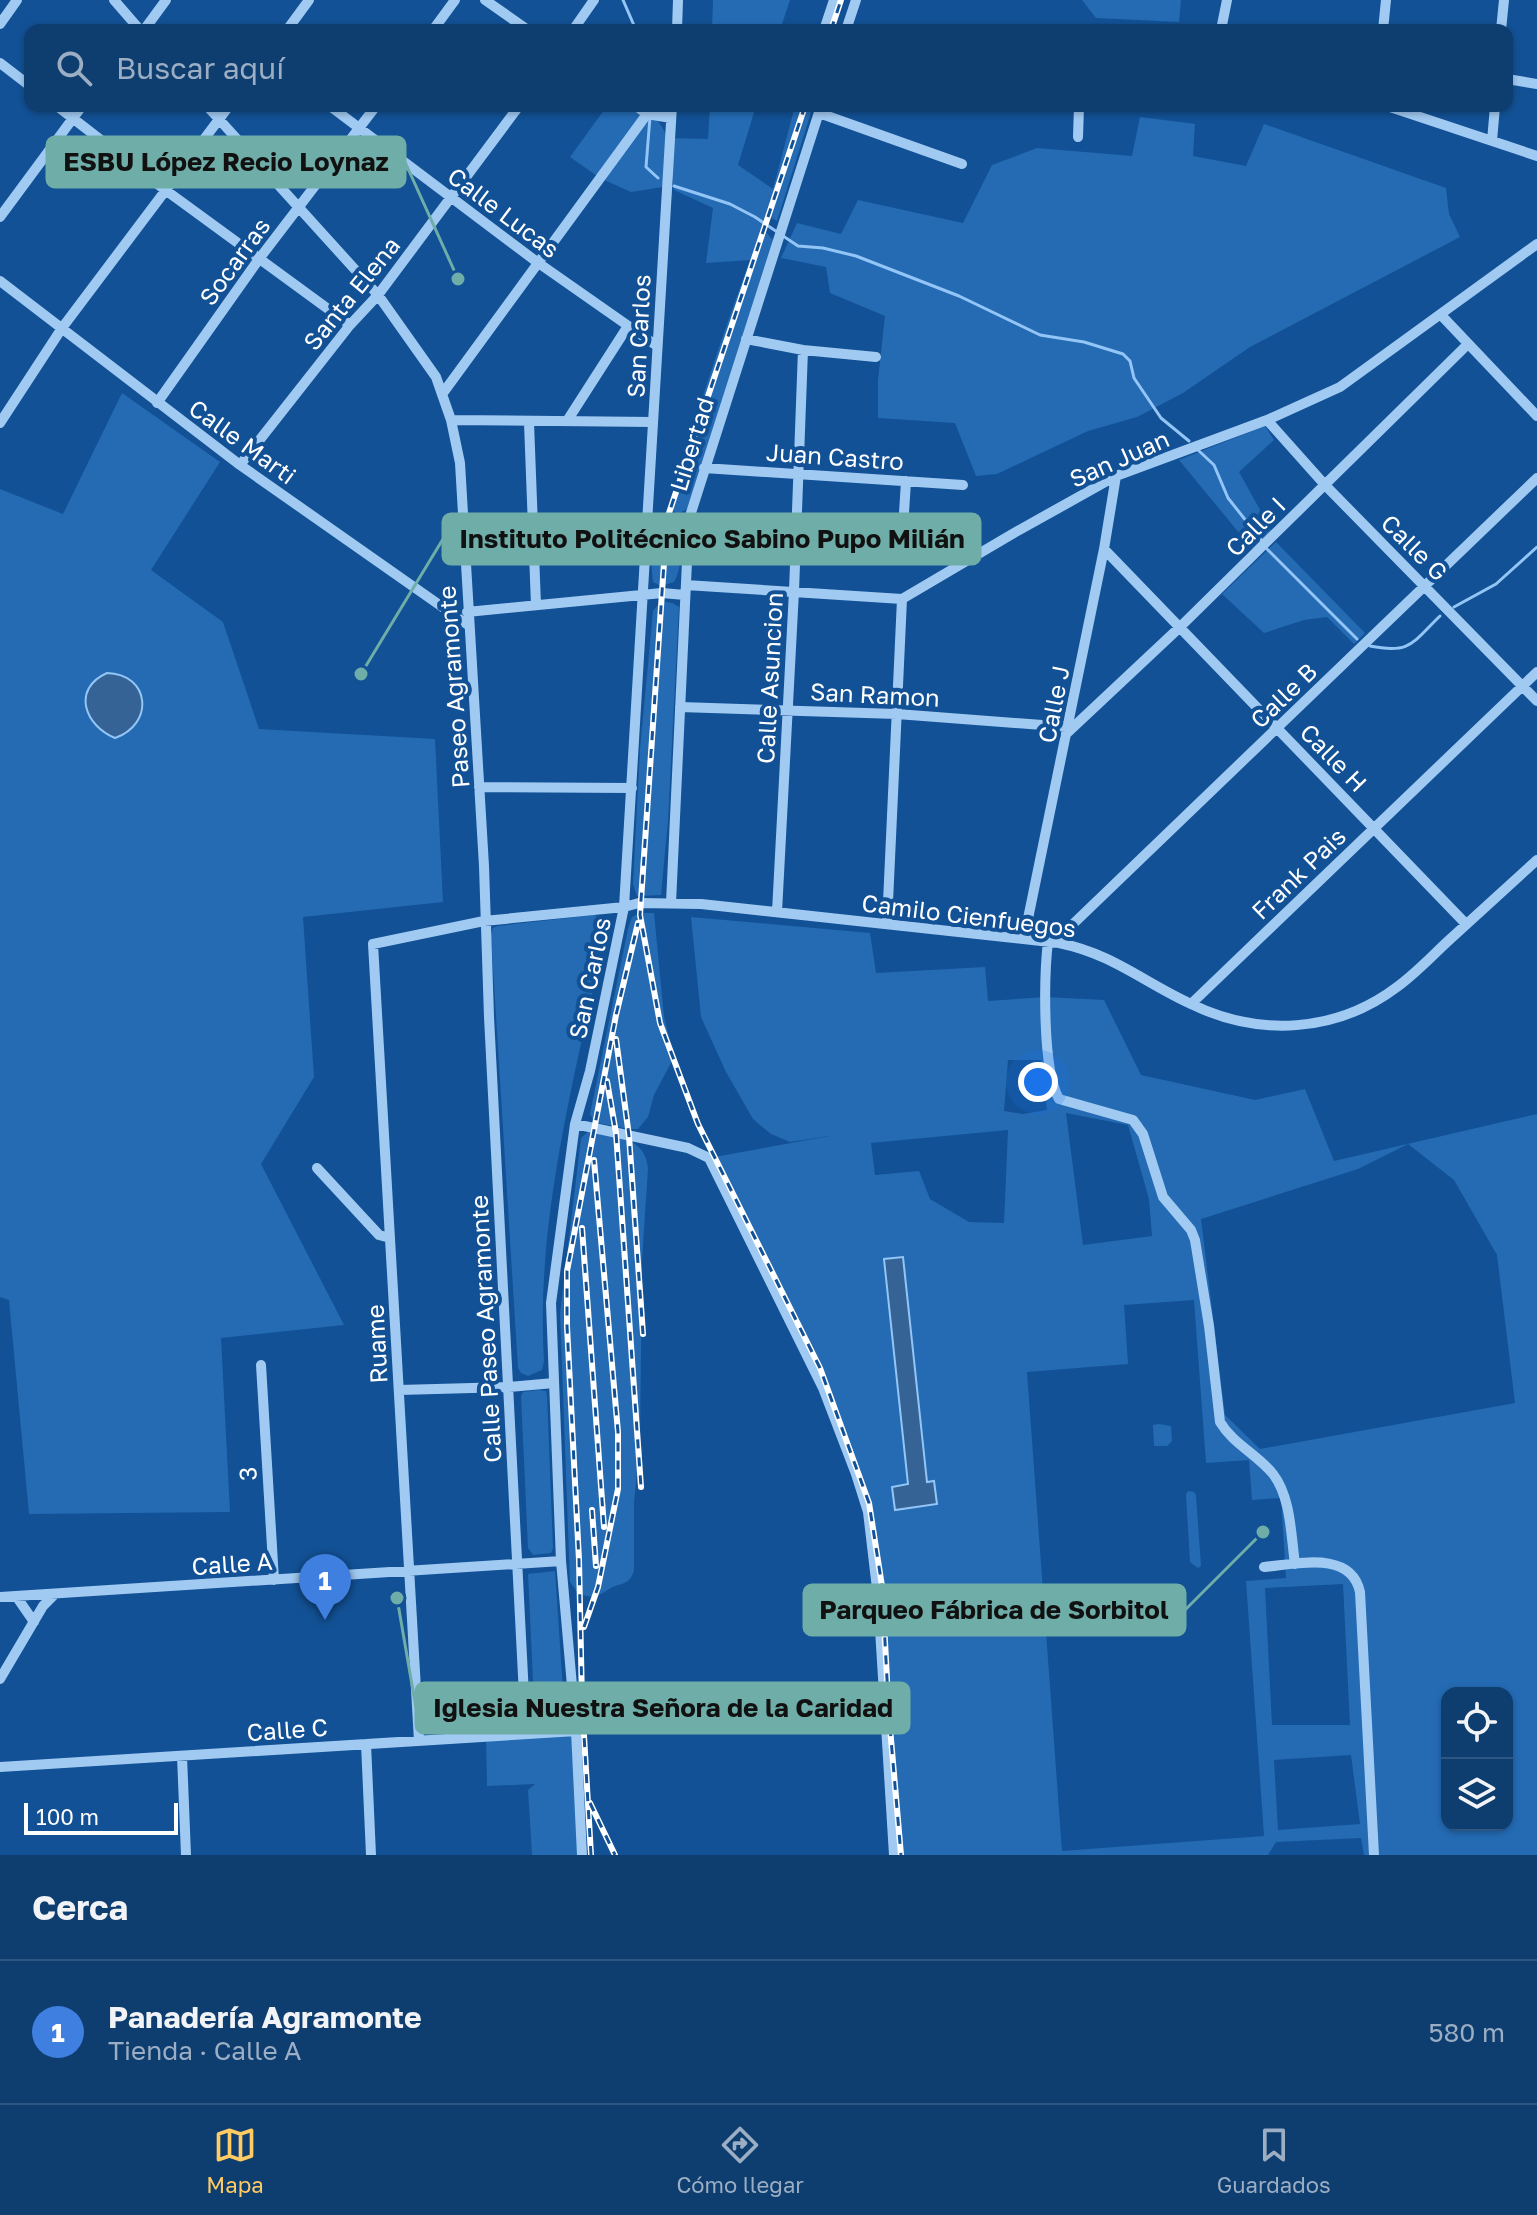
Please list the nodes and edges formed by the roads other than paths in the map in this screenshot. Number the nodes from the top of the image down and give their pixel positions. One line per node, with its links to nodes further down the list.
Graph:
1 (17, 0): 14 (street)
2 (114, 0): 15 (street)
3 (166, 0): 16 (street)
4 (309, 0): 17 (street)
5 (455, 0): 18 (street)
6 (485, 0): 19 (street)
7 (594, 0): 20 (street)
8 (678, 0): 21 (street)
9 (834, 0): 22 (street)
10 (856, 0): 23 (street)
11 (1227, 0): 24 (street)
12 (1386, 0): 25 (street)
13 (1504, 0): 26 (street)
14 (0, 24)
15 (136, 24)
16 (147, 24)
17 (291, 24)
18 (437, 24)
19 (519, 24)
20 (577, 24)
21 (677, 24)
22 (826, 24)
23 (848, 24)
24 (1222, 24)
25 (1384, 24)
26 (1502, 24)
27 (0, 63): 29 (street)
28 (1513, 80): 30 (street)
29 (24, 81)
30 (1537, 84)
31 (65, 112): 46 (street)
32 (78, 112): 46 (street)
33 (213, 112): 48 (street, Paseo Agramonte)
34 (224, 112): 48 (street)
35 (338, 112): 49 (street, Calle Lucas)
36 (371, 112): 49 (street, Socarras)
37 (515, 112): 55 (street, Santa Elena)
38 (644, 112): 45 (street)
39 (672, 112): 47 (street, San Carlos)
40 (819, 112): 67 (street, Libertad)
41 (825, 112): 53 (street)
42 (1079, 112): 50 (street)
43 (1405, 112): 51 (street)
44 (1494, 112): 51 (street)
45 (647, 114): 47 (street); 60 (street)
46 (73, 118): 54 (street); 57 (street)
47 (671, 118): 69 (street, San Carlos)
48 (219, 119): 54 (street); 56 (street, Paseo Agramonte)
49 (359, 128): 55 (street, Calle Lucas); 56 (street, Socarras)
50 (1078, 137)
51 (1492, 141): 52 (street)
52 (1537, 156)
53 (962, 164)
54 (164, 189): 59 (street); 66 (street)
55 (451, 198): 60 (street, Calle Lucas); 62 (street, Santa Elena)
56 (298, 207): 59 (street, Socarras); 62 (street, Paseo Agramonte)
57 (0, 217)
58 (1537, 244): 63 (street, San Juan)
59 (259, 259): 64 (street); 73 (street, Socarras)
60 (537, 262): 65 (street, Calle Lucas); 72 (street)
61 (0, 281): 66 (street, Calle Marti)
62 (378, 295): 64 (street, Santa Elena); 72 (street, Paseo Agramonte)
63 (1441, 315): 68 (street); 76 (street, San Juan)
64 (350, 325): 81 (street, Santa Elena)
65 (628, 326): 69 (street, Calle Lucas); 77 (street)
66 (62, 328): 73 (street, Calle Marti); 79 (street)
67 (746, 339): 70 (street); 82 (street, Libertad)
68 (1468, 344): 74 (street); 88 (street, Calle I)
69 (657, 346): 78 (street, San Carlos)
70 (803, 350): 71 (street); 83 (street, Calle Asuncion)
71 (876, 357)
72 (443, 393): 75 (street, Paseo Agramonte)
73 (157, 403): 81 (street, Calle Marti)
74 (1537, 416)
75 (451, 420): 80 (street); 99 (street, Paseo Agramonte)
76 (1267, 420): 84 (street, San Juan); 88 (street, Calle G)
77 (567, 421): 78 (street); 80 (street)
78 (653, 422): 89 (street, San Carlos)
79 (0, 423)
80 (529, 423): 98 (street)
81 (240, 465): 100 (street, Calle Marti)
82 (704, 468): 83 (street, Juan Castro); 90 (street, Libertad)
83 (800, 473): 86 (street, Juan Castro); 95 (street, Calle Asuncion)
84 (1116, 476): 92 (street, Calle J); 97 (street, San Juan)
85 (1537, 478): 93 (street, Calle B)
86 (906, 481): 87 (street, Juan Castro); 91 (street)
87 (963, 485)
88 (1325, 485): 93 (street, Calle G); 101 (street, Calle I)
89 (647, 529): 90 (street); 96 (street, San Carlos)
90 (688, 530): 94 (street, Libertad)
91 (902, 545)
92 (1104, 549): 101 (street, Calle H); 109 (street, Calle J)
93 (1426, 586): 103 (street, Calle G); 108 (street, Calle B)
94 (685, 590): 95 (street); 96 (street); 105 (street, Libertad)
95 (794, 591): 97 (street); 106 (street, Calle Asuncion)
96 (643, 595): 98 (street); 111 (street, San Carlos)
97 (902, 599): 107 (street)
98 (536, 605): 99 (street)
99 (467, 612): 100 (street, Paseo Agramonte)
100 (468, 625): 110 (street, Paseo Agramonte)
101 (1180, 627): 108 (street, Calle H); 109 (street, Calle I)
102 (1537, 672): 103 (street, Frank Pais)
103 (1522, 686): 104 (street, Calle G); 112 (street, Frank Pais)
104 (1537, 701)
105 (680, 707): 106 (street, San Ramon); 114 (street, Libertad)
106 (788, 710): 107 (street, San Ramon); 116 (street, Calle Asuncion)
107 (897, 714): 109 (street, San Ramon); 118 (street)
108 (1278, 728): 112 (street, Calle H); 121 (street, Calle B)
109 (1068, 730): 120 (street, Calle J)
110 (479, 787): 111 (street); 117 (street, Paseo Agramonte)
111 (632, 788): 115 (street, San Carlos)
112 (1374, 827): 119 (street, Calle H); 123 (street, Frank Pais)
113 (1537, 860): 119 (street, Camilo Cienfuegos)
114 (671, 903): 115 (street, Camilo Cienfuegos); 116 (street, Camilo Cienfuegos)
115 (624, 907): 117 (street, Camilo Cienfuegos); 124 (street, San Carlos)
116 (777, 912): 118 (street, Camilo Cienfuegos)
117 (484, 921): 122 (street, Camilo Cienfuegos); 129 (street, Calle Paseo Agramonte)
118 (887, 924): 120 (street, Camilo Cienfuegos)
119 (1466, 924): 123 (street, Camilo Cienfuegos)
120 (1024, 938): 121 (street, Camilo Cienfuegos)
121 (1054, 942): 123 (street, Camilo Cienfuegos); 132 (street)
122 (373, 944): 126 (street, Ruame)
123 (1191, 1004)
124 (575, 1124): 128 (street, San Carlos); 151 (street)
125 (317, 1168): 126 (street)
126 (390, 1238): 130 (street, Ruame)
127 (261, 1365): 136 (street, 3)
128 (554, 1383): 129 (street); 131 (street, San Carlos)
129 (509, 1387): 130 (street); 133 (street, Calle Paseo Agramonte)
130 (399, 1390): 135 (street, Ruame)
131 (561, 1561): 133 (street, Calle A); 142 (street, San Carlos)
132 (1295, 1564): 134 (street); 152 (street)
133 (518, 1565): 135 (street, Calle A); 143 (street, Calle Paseo Agramonte)
134 (1264, 1567)
135 (410, 1572): 136 (street, Calle A); 144 (street, Ruame)
136 (274, 1580): 137 (street, Calle A)
137 (55, 1594): 138 (street, Calle A); 140 (street)
138 (16, 1596): 139 (street, Calle A); 140 (street)
139 (0, 1597)
140 (34, 1622): 141 (street)
141 (0, 1679)
142 (576, 1731): 143 (street, Calle C); 150 (street, San Carlos)
143 (526, 1734): 144 (street, Calle C)
144 (419, 1741): 145 (street, Calle C)
145 (366, 1744): 146 (street, Calle C); 149 (street)
146 (182, 1756): 147 (street, Calle C); 148 (street)
147 (0, 1767)
148 (186, 1855)
149 (371, 1855)
150 (582, 1855)
151 (894, 1855)
152 (1374, 1855)

